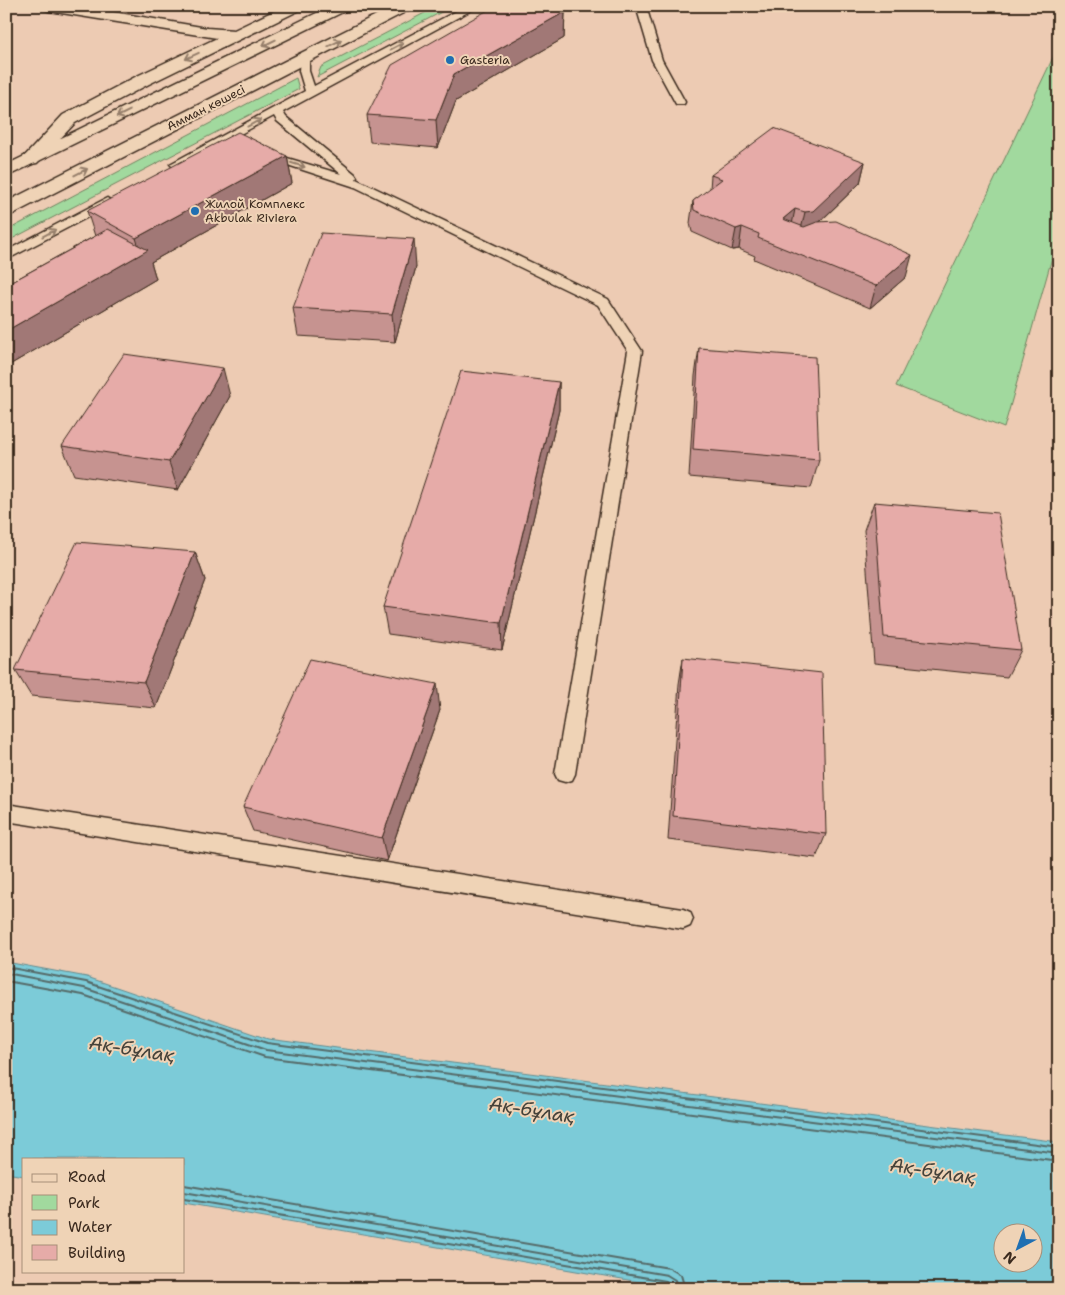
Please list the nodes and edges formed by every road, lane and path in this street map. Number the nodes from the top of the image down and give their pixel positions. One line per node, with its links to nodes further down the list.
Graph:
1 (50, 6): 7 (main road)
2 (297, 6): 7 (main road)
3 (344, 6): 15 (main road, one-way to 15)
4 (406, 6): 8 (main road, Амман көшесі, one-way to 4)
5 (474, 6): 9 (lane, one-way to 5)
6 (641, 6): 10 (lane)
7 (237, 36): 15 (main road, one-way to 15)
8 (304, 59): 9 (lane); 20 (main road, Амман көшесі, one-way to 8)
9 (311, 92): 11 (lane)
10 (680, 102)
11 (278, 110): 12 (lane, one-way to 11); 18 (lane)
12 (218, 142): 13 (lane); 16 (lane)
13 (234, 144)
14 (252, 150): 18 (lane, one-way to 18)
15 (31, 159): 17 (main road)
16 (167, 169)
17 (6, 172)
18 (359, 184): 22 (lane)
19 (116, 197): 21 (lane, one-way to 19)
20 (6, 210)
21 (6, 256)
22 (565, 774)
23 (6, 812): 24 (lane)
24 (683, 919)

